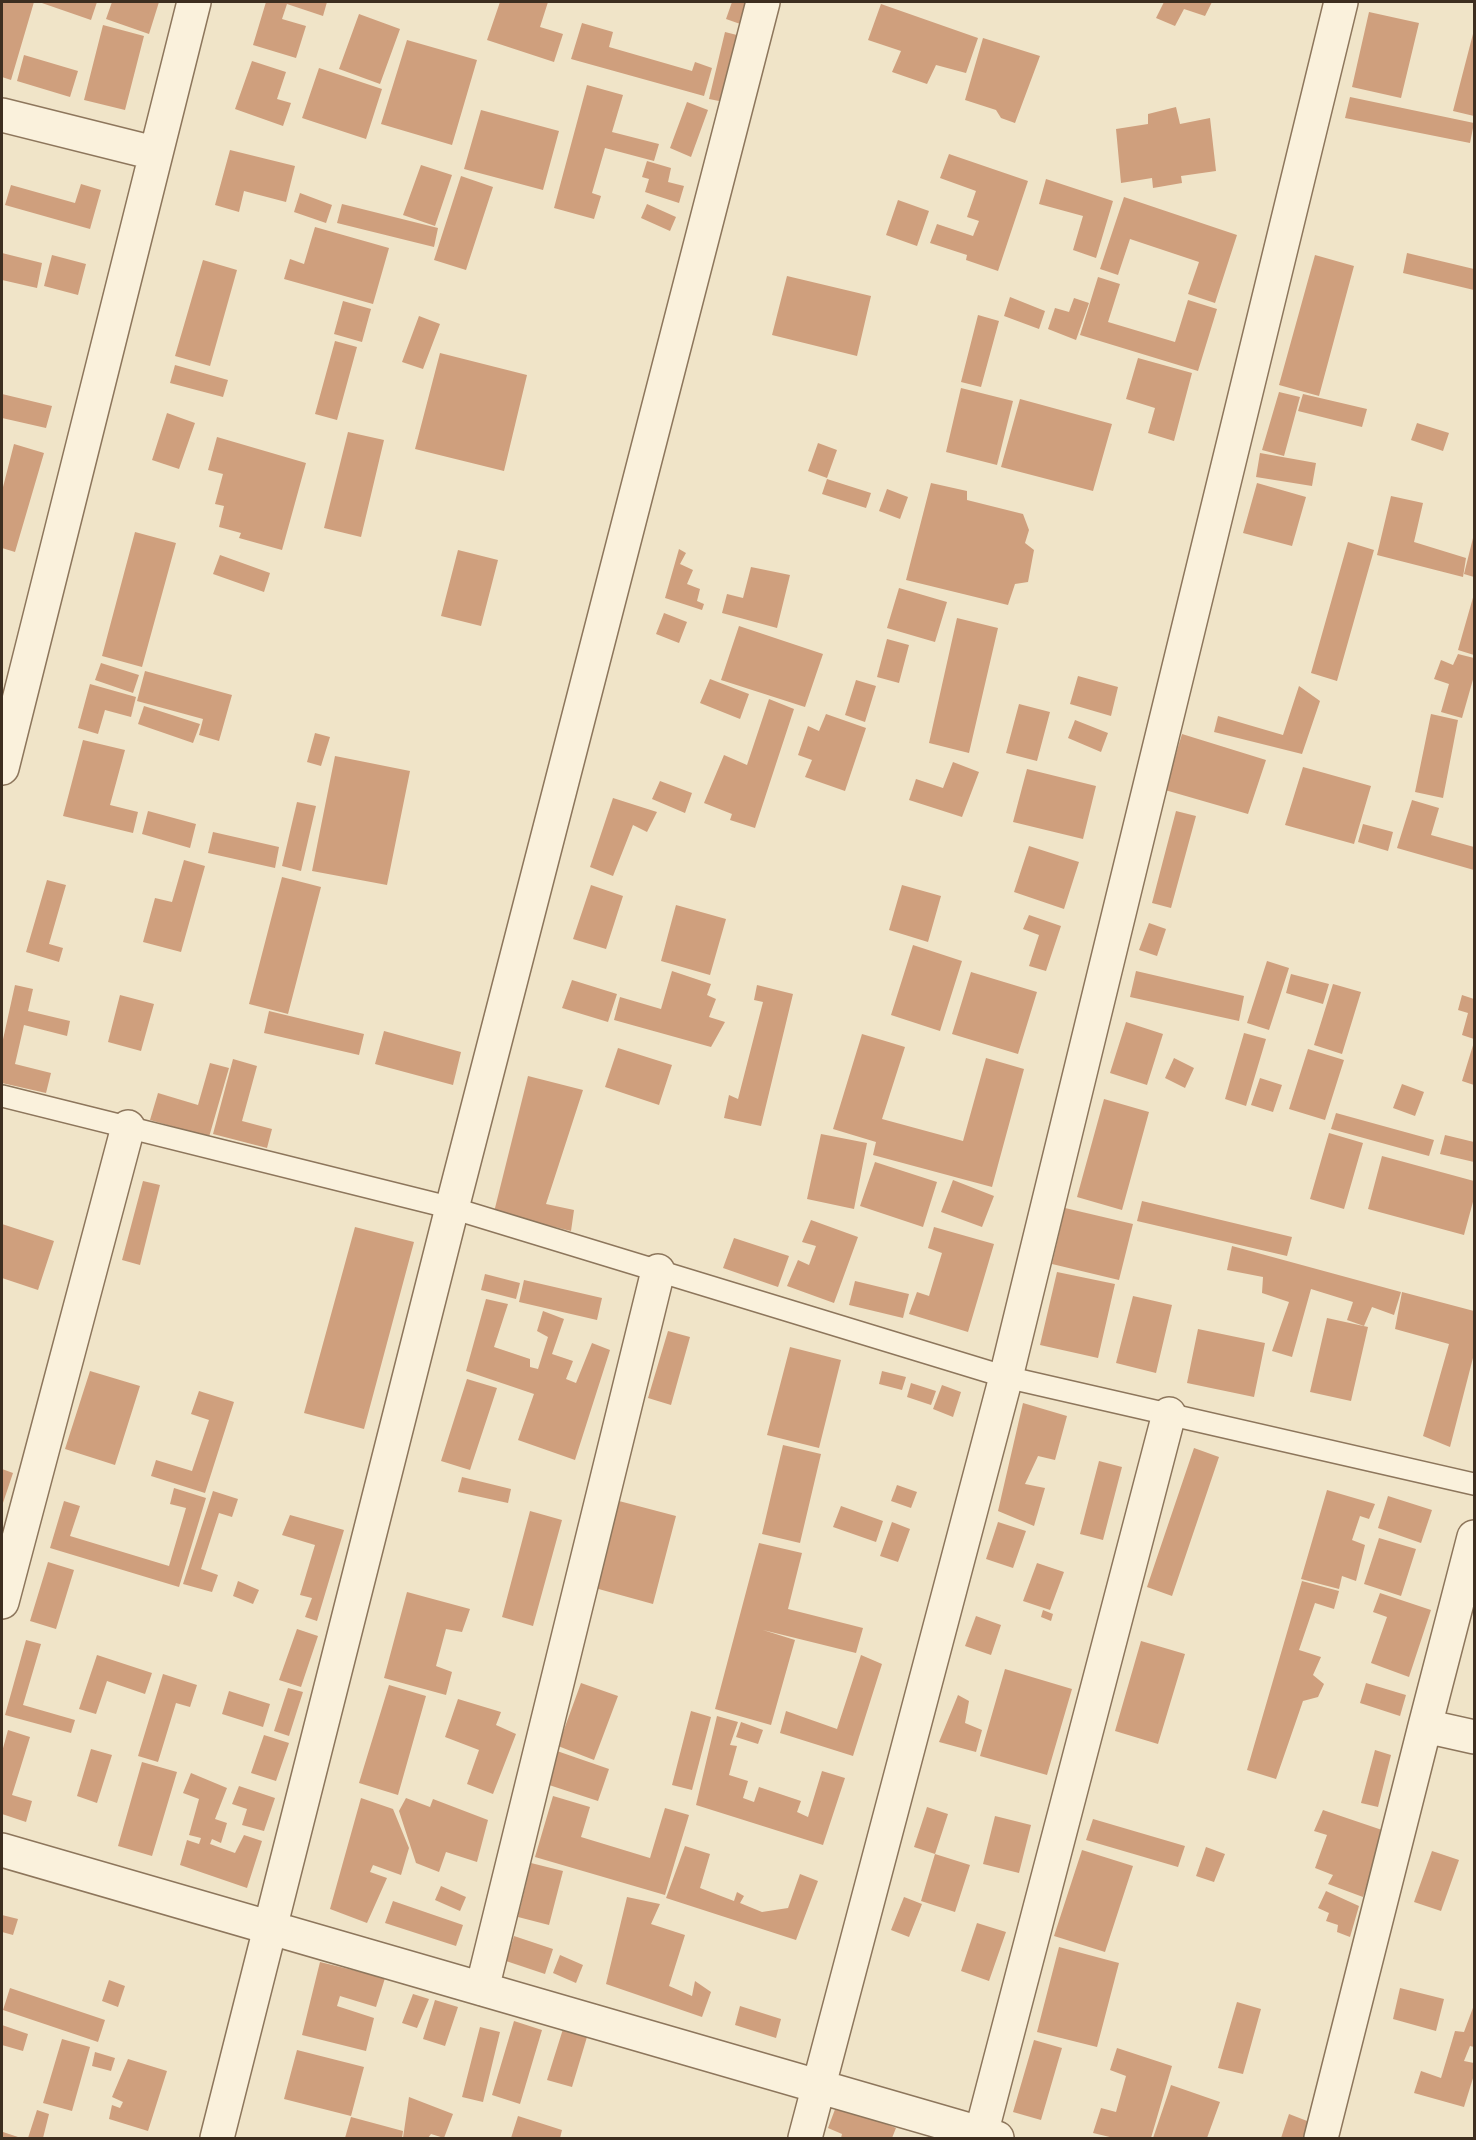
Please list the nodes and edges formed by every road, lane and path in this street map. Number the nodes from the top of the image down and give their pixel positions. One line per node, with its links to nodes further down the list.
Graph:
1 (194, 2): 5 (street)
2 (763, 2): 9 (street)
3 (1341, 2): 11 (street)
4 (2, 115): 5 (street)
5 (154, 153): 6 (street)
6 (2, 768)
7 (2, 1096): 8 (lane)
8 (128, 1127): 9 (lane); 15 (street)
9 (452, 1208): 10 (lane); 19 (street)
10 (658, 1271): 11 (lane); 20 (street)
11 (1005, 1377): 12 (lane); 21 (street)
12 (1169, 1414): 13 (lane); 22 (street)
13 (1474, 1484)
14 (1474, 1537): 16 (street)
15 (2, 1602)
16 (1425, 1726): 17 (street); 25 (street)
17 (1474, 1737)
18 (2, 1850): 19 (street)
19 (270, 1928): 20 (street); 23 (street)
20 (482, 1989): 21 (street)
21 (819, 2088): 22 (street); 24 (street)
22 (989, 2136)
23 (217, 2139)
24 (805, 2139)
25 (1321, 2139)

